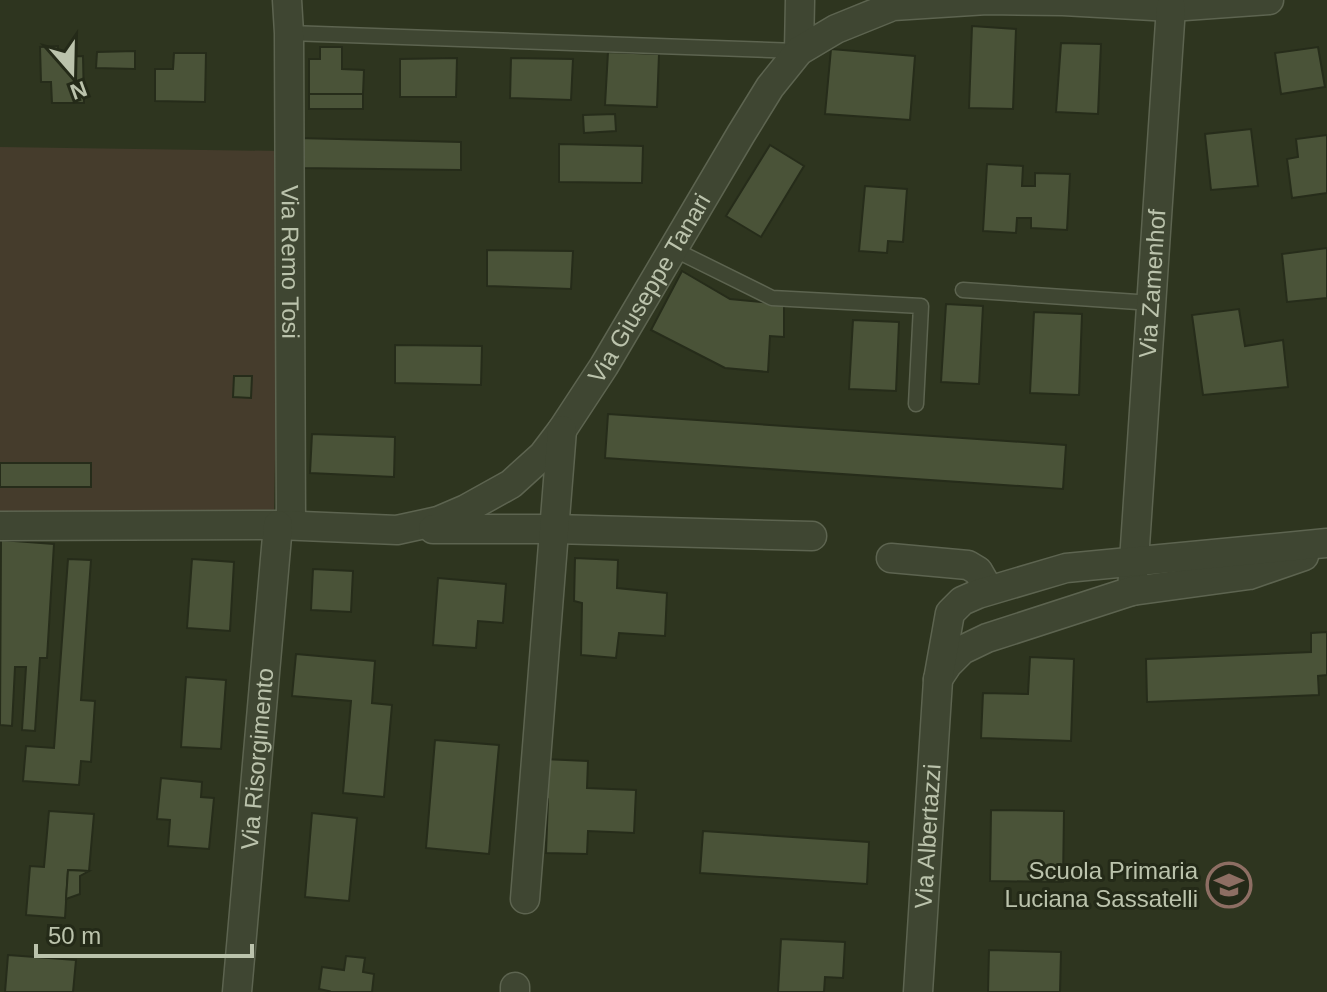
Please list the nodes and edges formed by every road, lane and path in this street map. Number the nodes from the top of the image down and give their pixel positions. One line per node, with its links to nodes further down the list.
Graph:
1 (287, 0): 7 (street, Via Remo Tosi)
2 (800, 0): 8 (street)
3 (850, 0): 6 (street)
4 (1269, 0): 5 (street, Via Giuseppe Tanari)
5 (1171, 7): 6 (street, Via Giuseppe Tanari); 11 (street, Via Zamenhof)
6 (836, 29): 8 (street, Via Giuseppe Tanari)
7 (289, 33): 8 (lane); 14 (street, Via Remo Tosi)
8 (799, 51): 9 (street, Via Giuseppe Tanari)
9 (673, 249): 12 (lane); 13 (street, Via Giuseppe Tanari)
10 (963, 290): 11 (lane)
11 (1152, 303): 21 (street, Via Zamenhof)
12 (916, 404)
13 (562, 430): 16 (street); 17 (street, Via Giuseppe Tanari)
14 (284, 525): 15 (street, Via Giuseppe Tanari); 17 (street, Via Giuseppe Tanari); 26 (street, Via Risorgimento)
15 (0, 526)
16 (554, 529): 17 (street); 18 (street); 25 (street)
17 (397, 530)
18 (812, 536)
19 (1327, 545): 21 (street, Via Albertazzi); 23 (street, Via Albertazzi)
20 (891, 558): 22 (street)
21 (1135, 562): 22 (street, Via Albertazzi); 23 (street)
22 (989, 590): 24 (street, Via Albertazzi)
23 (1132, 591): 24 (street, Via Albertazzi)
24 (938, 680): 27 (street, Via Albertazzi)
25 (525, 899)
26 (237, 992)
27 (918, 992)

